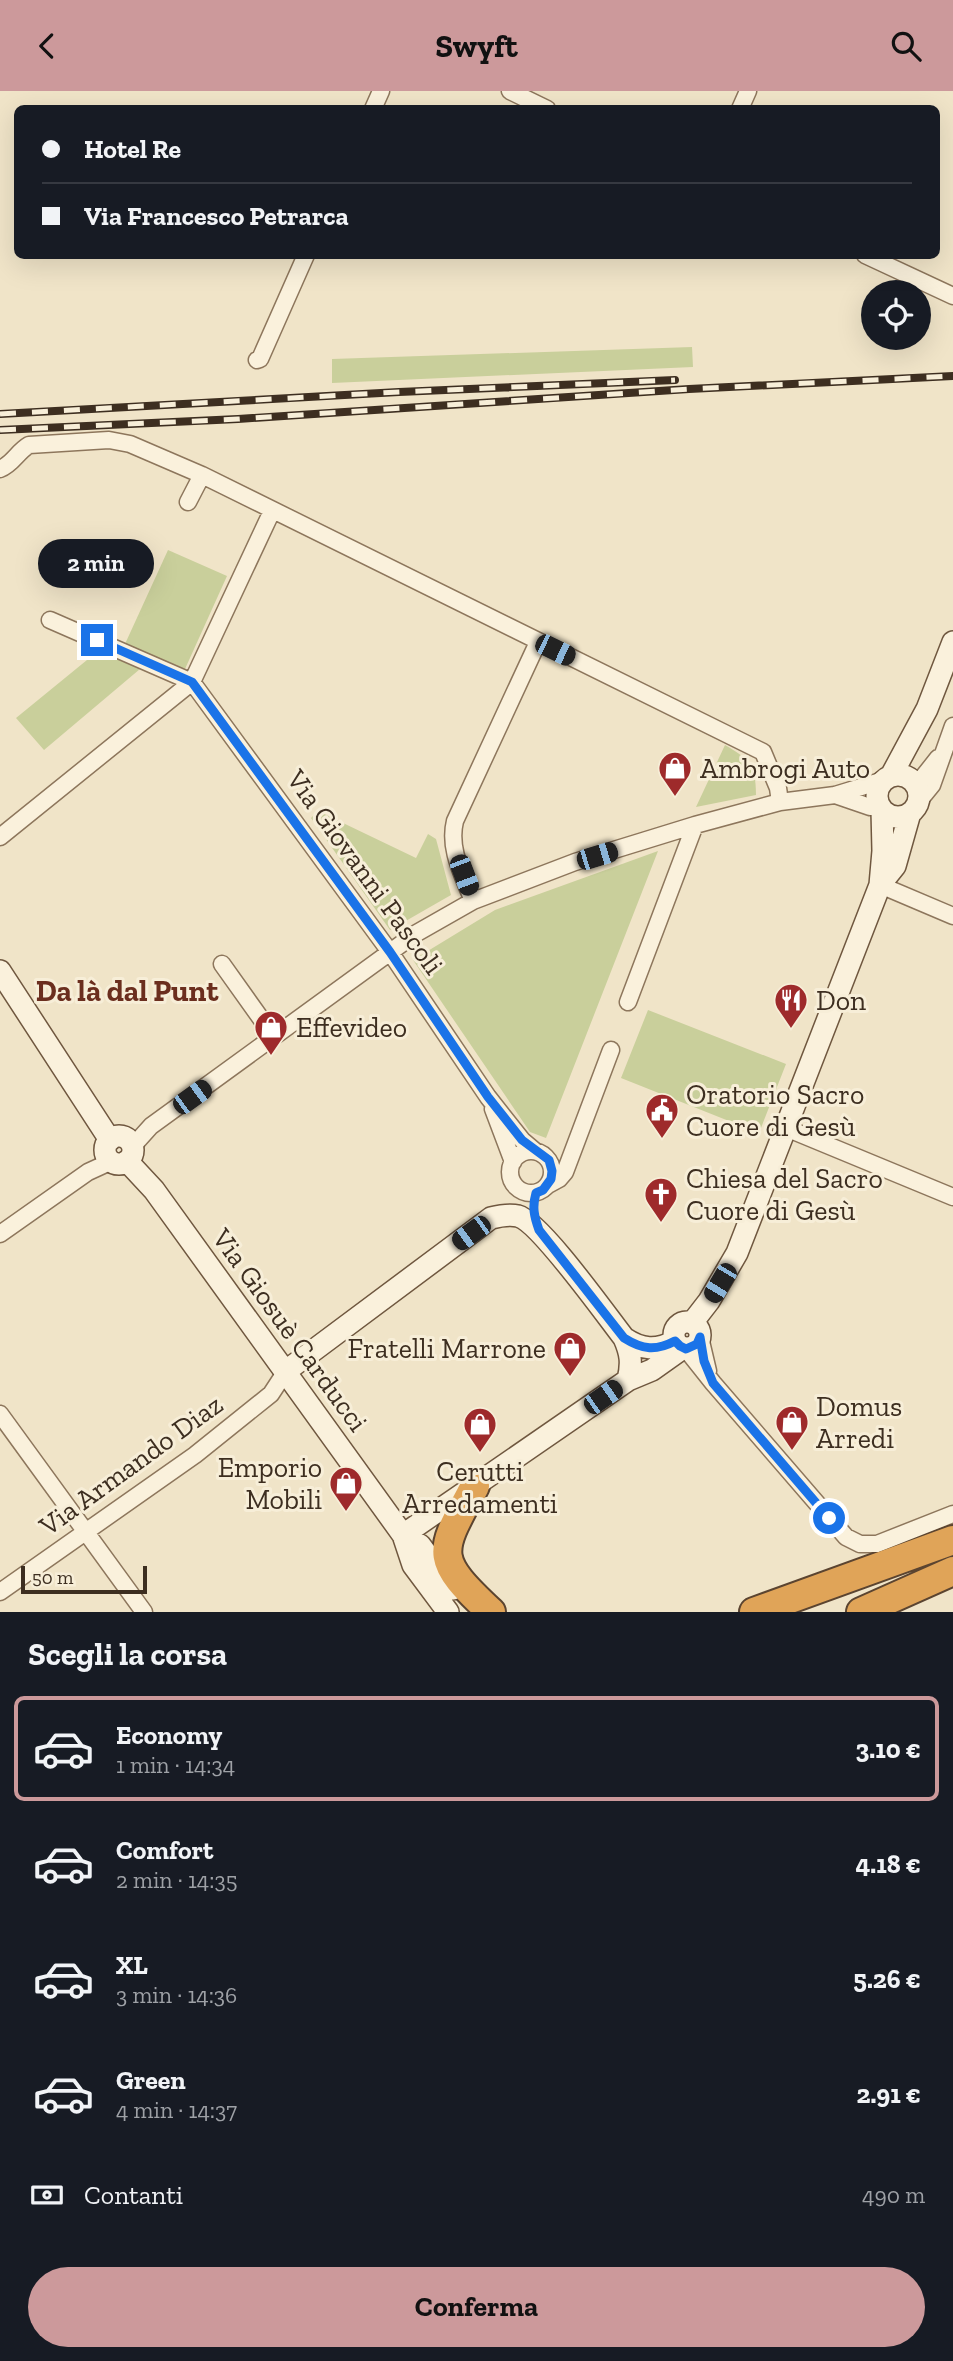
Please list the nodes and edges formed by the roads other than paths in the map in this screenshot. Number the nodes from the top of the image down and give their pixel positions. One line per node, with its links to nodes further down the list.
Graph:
1 (510, 91): 2 (street)
2 (540, 105)
3 (304, 259): 6 (street)
4 (874, 259): 5 (street)
5 (953, 296)
6 (257, 360)
7 (0, 469): 8 (street)
8 (202, 475): 9 (street); 10 (street)
9 (188, 502)
10 (272, 510): 12 (street); 14 (street)
11 (50, 620): 14 (street)
12 (538, 642): 18 (street); 23 (street)
13 (953, 642): 16 (street)
14 (192, 682): 21 (street); 25 (street, Via Giovanni Pascoli)
15 (953, 726): 16 (street)
16 (904, 788): 17 (street); 19 (street); 19 (street); 22 (street)
17 (835, 795): 18 (street); 19 (street)
18 (780, 802): 20 (street)
19 (881, 808): 22 (street)
20 (695, 825): 23 (street); 28 (street)
21 (0, 837)
22 (880, 885): 24 (street); 32 (street)
23 (473, 901): 25 (street)
24 (953, 916)
25 (390, 952): 29 (street); 31 (street, Via Giovanni Pascoli)
26 (222, 964): 29 (street)
27 (0, 971): 34 (street)
28 (628, 1002)
29 (274, 1037): 34 (street)
30 (611, 1050): 33 (street)
31 (488, 1097): 35 (street, Via Giovanni Pascoli); 36 (street, Via Giovanni Pascoli)
32 (786, 1128): 39 (street); 44 (street)
33 (577, 1139): 35 (street); 38 (street)
34 (124, 1156): 42 (street); 45 (street, Via Giosuè Carducci)
35 (542, 1156): 36 (street); 38 (street)
36 (513, 1162): 37 (street)
37 (517, 1188): 38 (street); 40 (street)
38 (542, 1189): 41 (street)
39 (953, 1197)
40 (491, 1218): 41 (street); 45 (street)
41 (539, 1230): 43 (street)
42 (0, 1234)
43 (624, 1338): 44 (street); 46 (street)
44 (689, 1338): 46 (street); 49 (street)
45 (286, 1371): 50 (street, Via Armando Diaz); 51 (street, Via Giosuè Carducci)
46 (628, 1380): 48 (street)
47 (0, 1415): 50 (street)
48 (474, 1486): 51 (street); 58 (highway)
49 (953, 1514)
50 (86, 1532): 54 (street, Via Armando Diaz); 56 (street)
51 (403, 1535): 55 (street, Via Giosuè Carducci); 57 (street, Via Giosuè Carducci)
52 (953, 1539): 59 (highway)
53 (953, 1571): 60 (highway)
54 (0, 1592)
55 (445, 1611)
56 (144, 1612)
57 (472, 1612)
58 (491, 1612)
59 (754, 1612)
60 (861, 1612)

